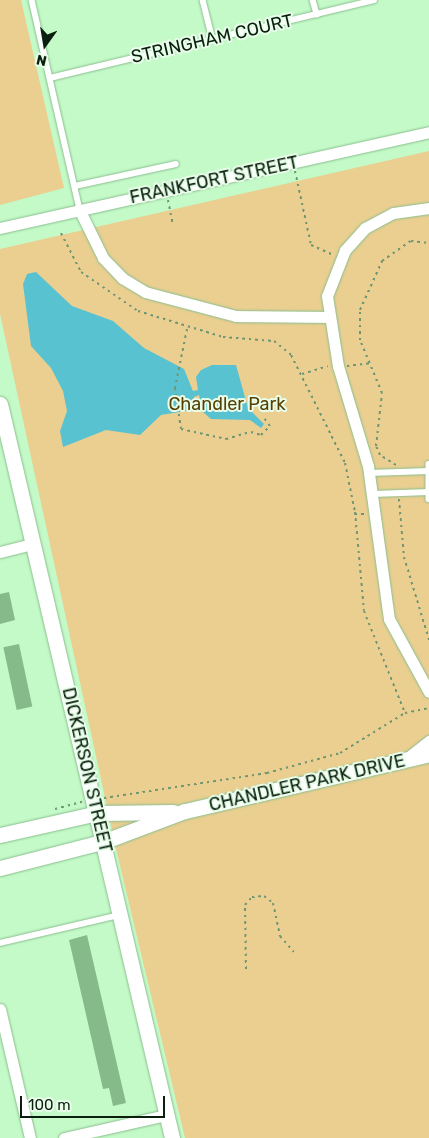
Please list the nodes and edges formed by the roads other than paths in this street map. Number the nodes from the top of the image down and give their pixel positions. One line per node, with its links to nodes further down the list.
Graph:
1 (32, 0): 7 (lane)
2 (203, 0): 6 (lane)
3 (313, 0): 5 (lane)
4 (374, 0): 5 (lane, STRINGHAM COURT)
5 (317, 14): 6 (lane, STRINGHAM COURT)
6 (212, 36): 7 (lane, STRINGHAM COURT)
7 (50, 78): 10 (lane)
8 (429, 132): 12 (street, FRANKFORT STREET)
9 (176, 164): 10 (lane)
10 (75, 186): 12 (lane)
11 (429, 208): 14 (street)
12 (80, 211): 13 (street, FRANKFORT STREET); 14 (street)
13 (0, 228)
14 (328, 316): 18 (street)
15 (0, 404): 22 (street, DICKERSON STREET)
16 (429, 464): 17 (lane)
17 (428, 471): 18 (lane); 19 (lane)
18 (369, 472): 20 (street)
19 (428, 492): 20 (lane); 21 (lane)
20 (373, 494): 24 (street)
21 (429, 499)
22 (33, 544): 23 (street); 28 (street, DICKERSON STREET)
23 (0, 552)
24 (429, 691)
25 (429, 741): 27 (street)
26 (429, 754): 27 (street, CHANDLER PARK DRIVE)
27 (401, 761): 29 (street, CHANDLER PARK DRIVE)
28 (96, 807): 29 (street, CHANDLER PARK DRIVE); 30 (street, CHANDLER PARK DRIVE); 31 (street, DICKERSON STREET)
29 (185, 811): 31 (street, CHANDLER PARK DRIVE)
30 (0, 835)
31 (105, 841): 32 (street, CHANDLER PARK DRIVE); 33 (street, DICKERSON STREET)
32 (0, 868)
33 (121, 915): 34 (lane); 36 (street, DICKERSON STREET)
34 (0, 943)
35 (0, 1009): 37 (street)
36 (166, 1115): 38 (street); 39 (street, DICKERSON STREET)
37 (30, 1138)
38 (64, 1138)
39 (172, 1138)

